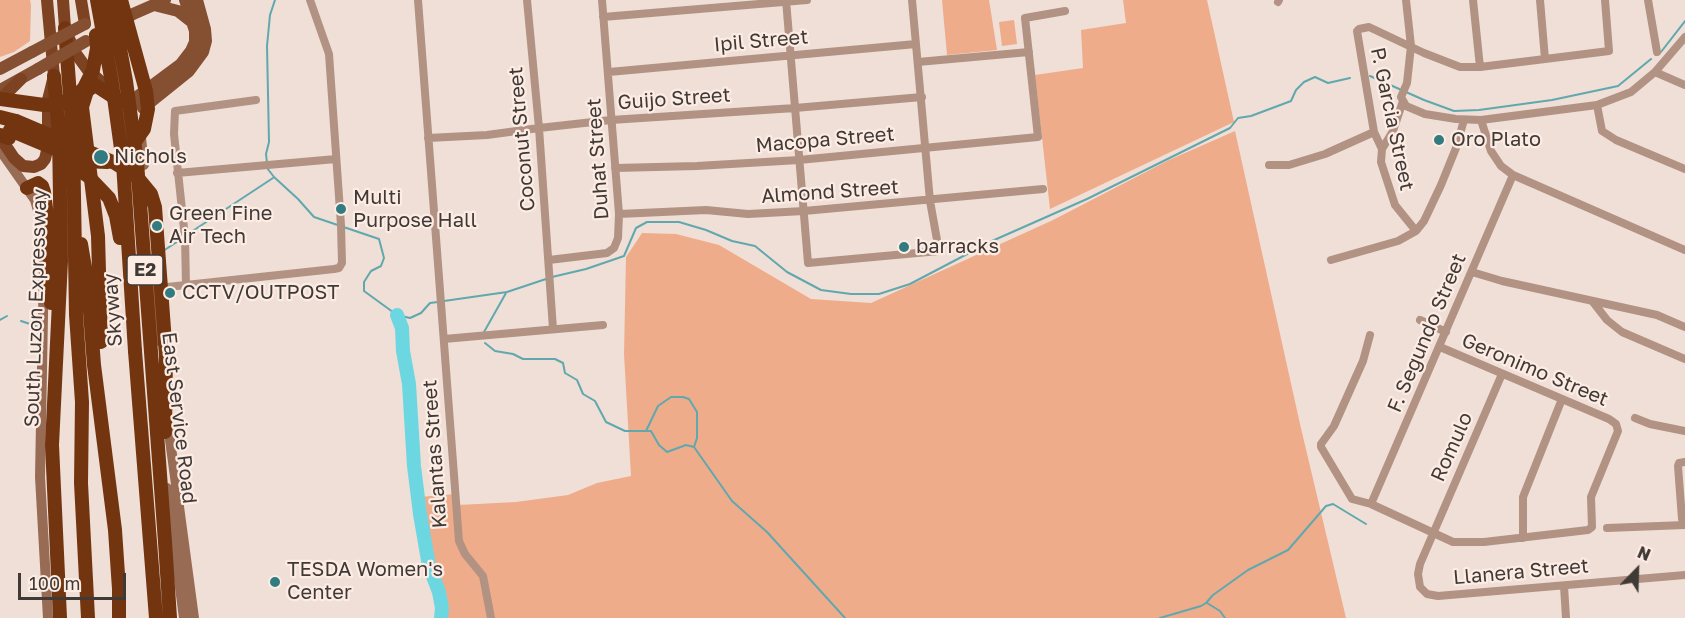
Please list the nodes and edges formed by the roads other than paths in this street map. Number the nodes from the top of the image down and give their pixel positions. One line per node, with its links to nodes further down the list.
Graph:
1 (47, 0): 42 (highway, South Luzon Expressway)
2 (63, 0): 29 (highway, South Luzon Expressway)
3 (81, 0): 27 (highway)
4 (93, 0): 48 (highway, bridge)
5 (97, 0): 94 (highway, Skyway / E2, bridge)
6 (111, 0): 109 (highway, Skyway / E2, bridge)
7 (122, 0): 57 (highway, bridge)
8 (128, 0): 27 (main road, bridge)
9 (185, 0): 28 (main road)
10 (197, 0): 28 (main road)
11 (209, 0): 28 (main road)
12 (310, 0): 65 (street)
13 (418, 0): 61 (street)
14 (527, 0): 58 (street, Coconut Street)
15 (602, 0): 26 (street, Duhat Street)
16 (807, 0): 23 (street)
17 (912, 0): 31 (street)
18 (1406, 0): 32 (street)
19 (1473, 0): 38 (street)
20 (1540, 0): 36 (street)
21 (1605, 0): 36 (street, P. Garcia Street)
22 (1648, 0): 34 (street)
23 (786, 1): 26 (street); 35 (street)
24 (155, 4): 28 (main road); 43 (main road, bridge)
25 (1065, 11): 33 (street)
26 (603, 17): 40 (street, Duhat Street)
27 (85, 24): 39 (main road, bridge)
28 (199, 25): 52 (main road)
29 (65, 28): 52 (highway); 77 (highway, South Luzon Expressway)
30 (1685, 37): 41 (street)
31 (916, 44): 35 (street, Ipil Street); 37 (street)
32 (1411, 46): 38 (street, P. Garcia Street); 47 (street); 59 (street, P. Garcia Street)
33 (1029, 52): 37 (street); 62 (street, Macopa Street)
34 (1658, 52)
35 (791, 55): 40 (street, Ipil Street); 51 (street)
36 (1545, 59): 38 (street, P. Garcia Street)
37 (918, 62): 46 (street)
38 (1480, 67)
39 (0, 69)
40 (609, 72): 54 (street, Duhat Street)
41 (1655, 72): 44 (street); 50 (street)
42 (54, 76): 60 (highway); 95 (highway, South Luzon Expressway)
43 (21, 78): 45 (main road); 48 (highway)
44 (1685, 85)
45 (0, 90)
46 (922, 97): 51 (street, Guijo Street); 62 (street)
47 (1402, 99): 55 (street); 63 (street)
48 (0, 100)
49 (256, 100): 70 (street)
50 (1597, 105): 56 (street); 69 (street)
51 (795, 108): 54 (street, Guijo Street); 66 (street)
52 (135, 113): 84 (main road, East Service Road); 98 (highway)
53 (0, 117): 109 (highway, bridge)
54 (611, 120): 58 (street, Guijo Street); 68 (street, Duhat Street)
55 (1464, 120): 56 (street); 78 (street)
56 (1481, 120): 71 (street)
57 (0, 127)
58 (538, 128): 61 (street, Guijo Street); 80 (street, Coconut Street)
59 (1374, 132): 63 (street, P. Garcia Street); 67 (street)
60 (0, 136): 94 (highway, bridge)
61 (428, 138): 92 (street, Kalantas Street)
62 (926, 148): 66 (street, Macopa Street); 74 (street)
63 (1382, 149): 78 (street, P. Garcia Street)
64 (0, 150): 72 (main road)
65 (336, 159): 70 (street); 83 (street)
66 (799, 160): 68 (street, Macopa Street); 75 (street)
67 (1269, 165)
68 (615, 168): 76 (street, Duhat Street)
69 (1685, 169)
70 (177, 173): 83 (street)
71 (1513, 175): 79 (street); 82 (street, F. Segundo Street)
72 (27, 188): 95 (highway); 112 (main road)
73 (1043, 189): 74 (street, Almond Street)
74 (930, 201): 75 (street, Almond Street); 75 (street)
75 (804, 211): 76 (street, Almond Street)
76 (619, 214): 80 (street, Duhat Street)
77 (75, 215): 98 (highway, South Luzon Expressway); 114 (highway, South Luzon Expressway)
78 (1416, 231): 81 (street)
79 (1685, 250)
80 (549, 260): 89 (street, Coconut Street)
81 (1331, 260)
82 (1472, 272): 85 (street); 90 (street, F. Segundo Street)
83 (186, 285): 84 (street)
84 (148, 290): 105 (main road, East Service Road)
85 (1593, 302): 88 (street); 96 (street)
86 (1420, 320): 90 (street)
87 (603, 325): 89 (street)
88 (1685, 327)
89 (553, 329): 92 (street)
90 (1446, 332): 93 (street, F. Segundo Street)
91 (1370, 335): 103 (street)
92 (444, 339): 120 (street, Kalantas Street)
93 (1440, 347): 97 (street, Geronimo Street); 103 (street, F. Segundo Street)
94 (135, 351): 116 (highway, Skyway / E2)
95 (57, 359): 113 (highway, South Luzon Expressway)
96 (1685, 359)
97 (1502, 374): 99 (street, Geronimo Street); 107 (street, Romulo)
98 (98, 390): 115 (highway, South Luzon Expressway)
99 (1563, 399): 108 (street); 108 (street, Geronimo Street)
100 (1635, 418): 101 (street)
101 (1685, 432)
102 (1685, 462): 104 (street)
103 (1371, 504): 107 (street)
104 (1684, 522): 106 (street)
105 (178, 527): 118 (main road, East Service Road); 119 (main road, East Service Road)
106 (1607, 528)
107 (1432, 533): 108 (street); 111 (street, Llanera Street)
108 (1523, 538)
109 (165, 542): 117 (highway, Skyway / E2)
110 (1685, 575): 111 (street, Llanera Street)
111 (1564, 586): 121 (street)
112 (48, 618)
113 (60, 618)
114 (88, 618)
115 (119, 618)
116 (156, 618)
117 (170, 618)
118 (184, 618)
119 (194, 618)
120 (491, 618)
121 (1566, 618)

